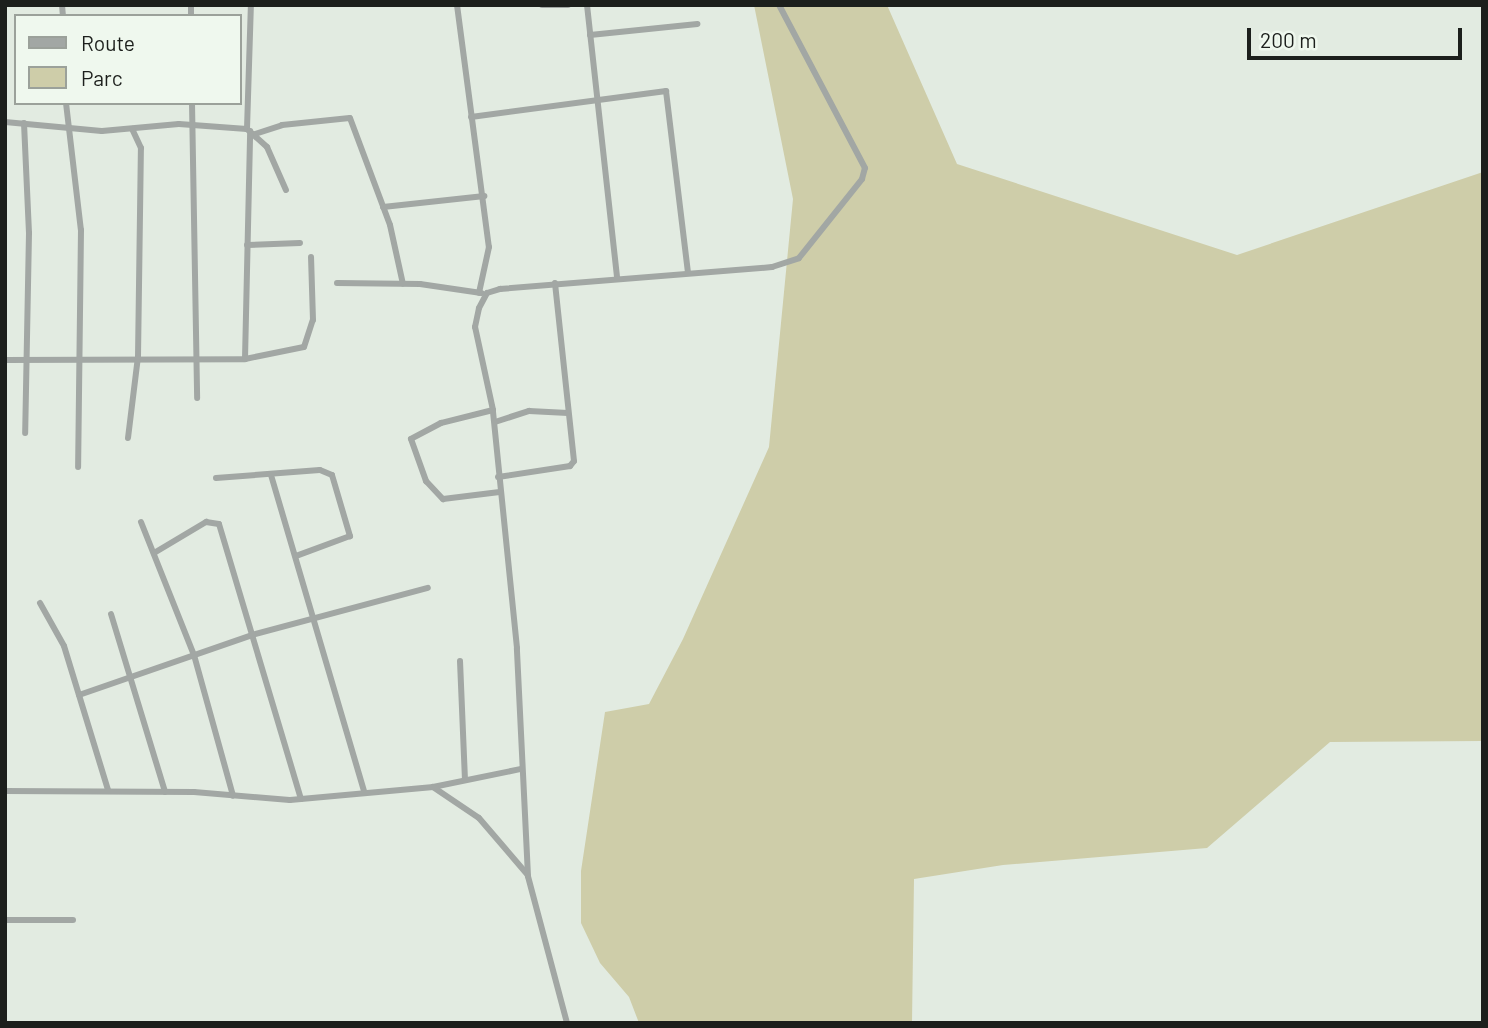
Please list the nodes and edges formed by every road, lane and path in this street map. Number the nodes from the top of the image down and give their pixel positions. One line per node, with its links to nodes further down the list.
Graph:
1 (251, 5): 18 (street)
2 (457, 5): 12 (street)
3 (542, 5): 4 (street)
4 (568, 5)
5 (587, 5): 8 (street)
6 (779, 5): 25 (street)
7 (697, 24): 8 (street)
8 (590, 35): 9 (street)
9 (597, 98): 12 (street); 25 (street); 26 (street)
10 (66, 105): 16 (street)
11 (192, 105): 15 (street)
12 (471, 117): 20 (street)
13 (5, 122): 14 (street)
14 (24, 123): 16 (street); 36 (street)
15 (191, 124): 17 (street); 18 (street); 33 (street)
16 (67, 126): 17 (street); 32 (street)
17 (132, 129): 31 (street)
18 (251, 131): 19 (street); 21 (street); 23 (street)
19 (286, 190)
20 (484, 196): 21 (street); 30 (street)
21 (383, 207): 29 (street)
22 (300, 243): 23 (street)
23 (247, 245): 34 (street)
24 (311, 257): 34 (street)
25 (688, 272): 26 (street)
26 (617, 278): 28 (street)
27 (337, 283): 29 (street)
28 (555, 283): 30 (street); 39 (street)
29 (403, 284): 30 (street)
30 (483, 293): 38 (street)
31 (138, 357): 32 (street); 33 (street); 42 (street)
32 (77, 359): 36 (street); 43 (street)
33 (194, 359): 34 (street); 37 (street)
34 (244, 359)
35 (5, 360): 36 (street)
36 (26, 360): 41 (street)
37 (197, 398)
38 (493, 410): 40 (street); 47 (street)
39 (568, 413): 40 (street); 45 (street)
40 (495, 422): 45 (street)
41 (24, 433)
42 (128, 438)
43 (78, 467)
44 (271, 475): 46 (street); 50 (street); 50 (street)
45 (498, 477): 47 (street)
46 (216, 478)
47 (500, 492): 60 (street)
48 (141, 522): 49 (street)
49 (155, 553): 55 (street); 56 (street)
50 (296, 556): 54 (street)
51 (428, 588): 54 (street)
52 (40, 603): 59 (street)
53 (111, 614): 58 (street)
54 (316, 620): 55 (street); 65 (street)
55 (252, 635): 56 (street); 68 (street)
56 (194, 655): 58 (street); 67 (street)
57 (460, 661): 61 (street)
58 (133, 678): 59 (street); 66 (street)
59 (79, 695): 63 (street)
60 (521, 769): 61 (street); 69 (street)
61 (465, 779): 62 (street)
62 (433, 787): 65 (street); 69 (street)
63 (108, 790): 64 (street); 66 (street)
64 (5, 791)
65 (364, 791): 68 (street)
66 (165, 792): 67 (street)
67 (233, 796): 68 (street)
68 (302, 799)
69 (528, 876): 72 (street)
70 (5, 920): 71 (street)
71 (73, 920)
72 (567, 1023)

